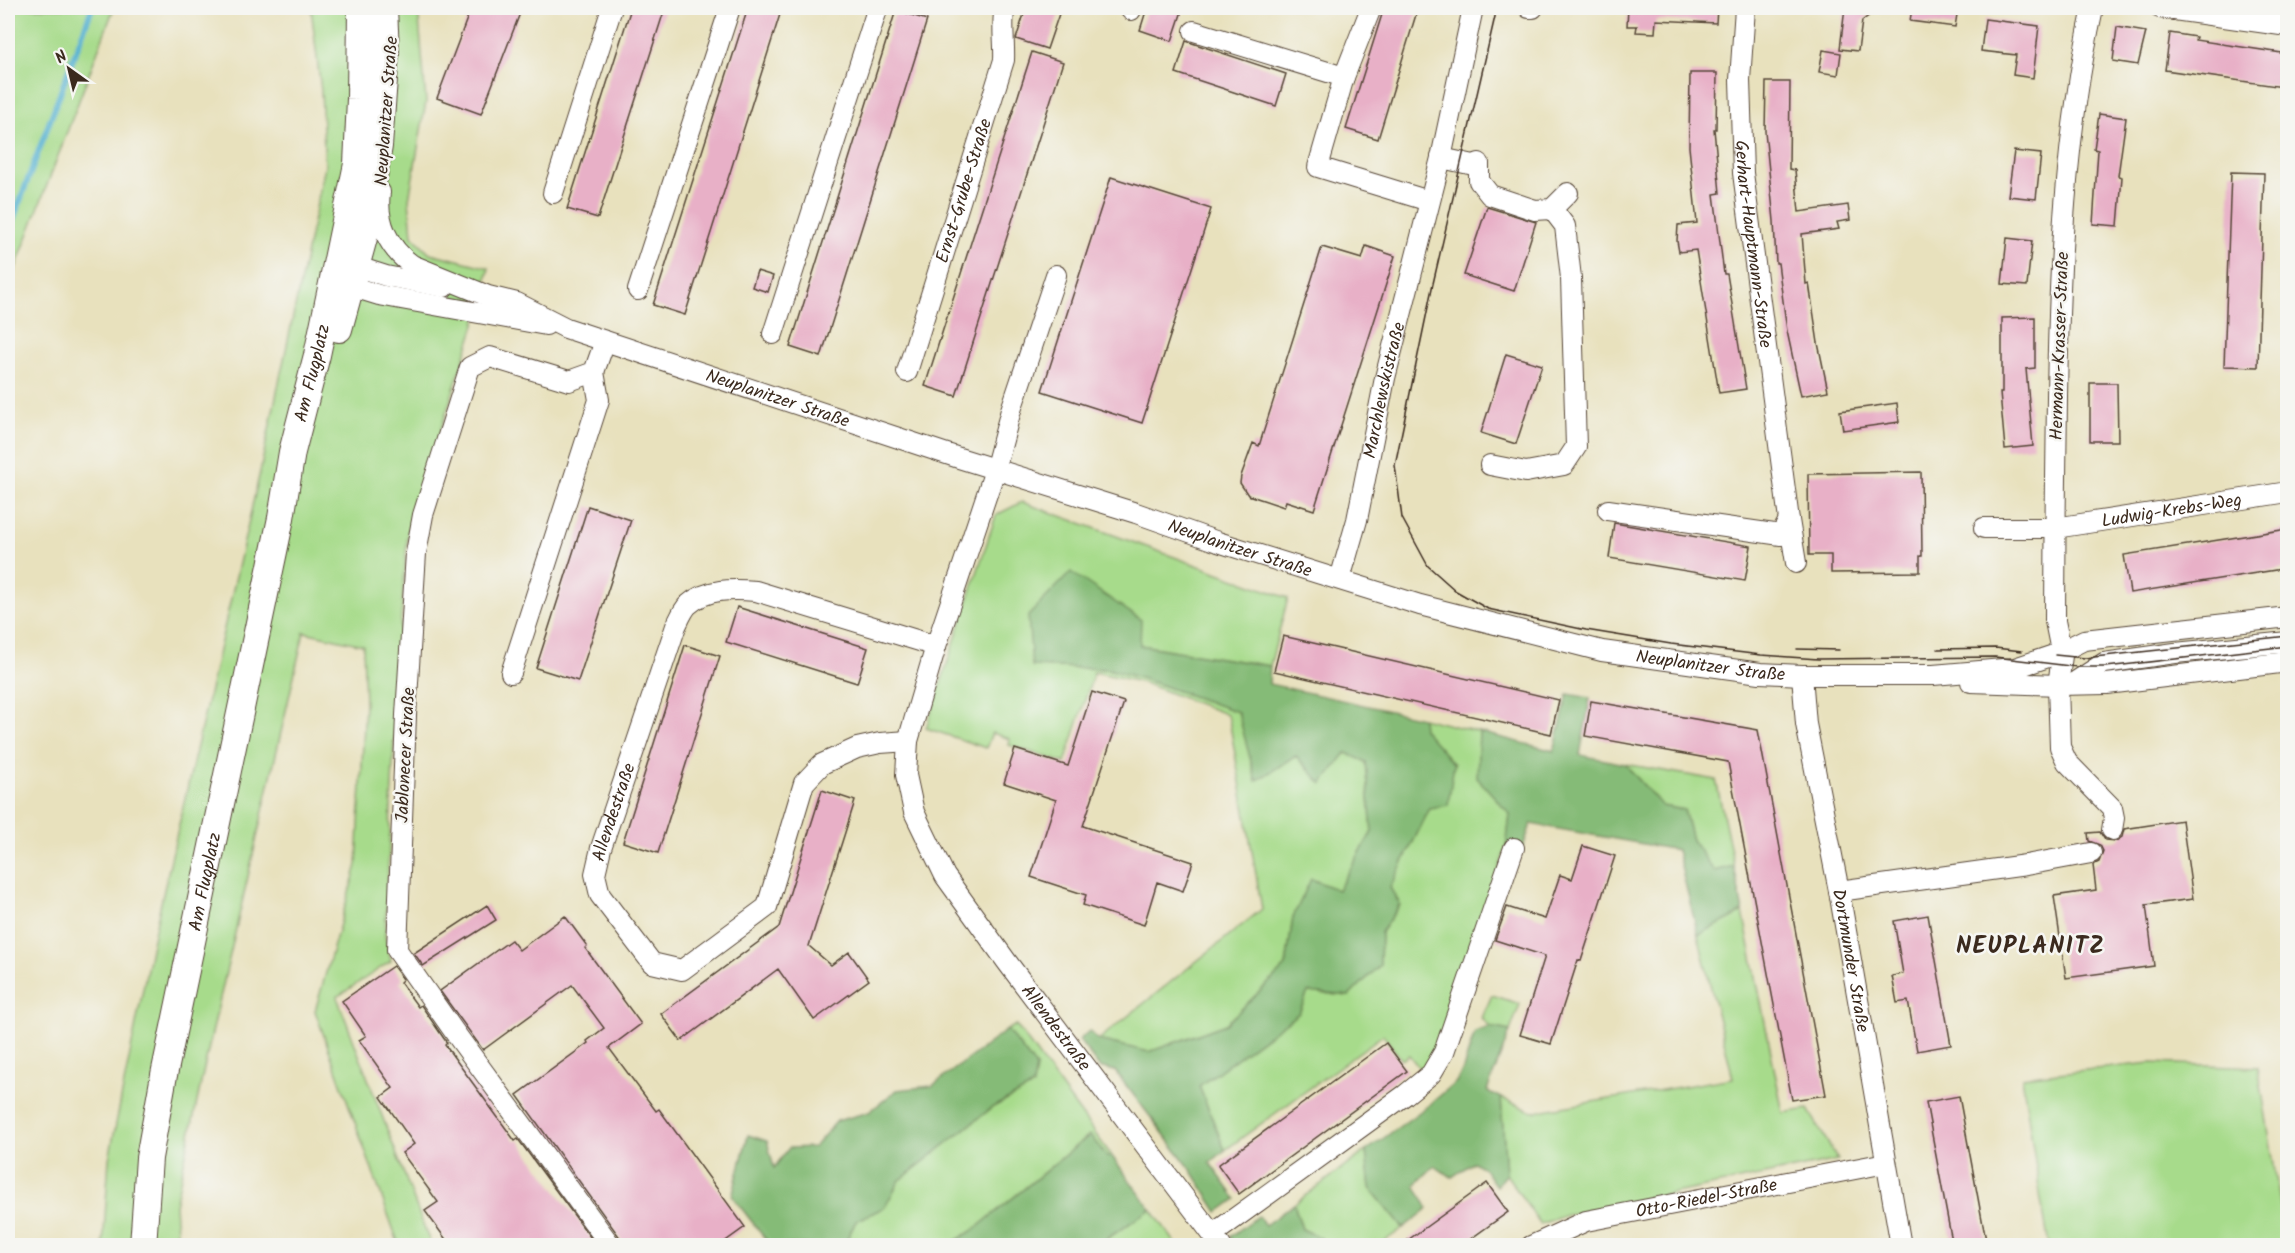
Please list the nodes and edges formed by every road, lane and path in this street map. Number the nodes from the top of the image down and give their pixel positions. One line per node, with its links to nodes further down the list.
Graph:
1 (361, 8): 21 (main road, Neuplanitzer Straße)
2 (384, 8): 22 (main road, Neuplanitzer Straße)
3 (391, 8): 25 (street, Neuplanitzer Straße)
4 (612, 8): 17 (street)
5 (730, 8): 24 (street)
6 (873, 8): 27 (street)
7 (1005, 8): 30 (street, Ernst-Grube-Straße)
8 (1371, 8): 15 (street)
9 (1473, 8): 16 (street, Marchlewskistraße)
10 (1745, 8): 35 (street, Gerhart-Hauptmann-Straße)
11 (2093, 8): 37 (street, Hermann-Krasser-Straße)
12 (2160, 8): 13 (street)
13 (2288, 26)
14 (1194, 31): 15 (street)
15 (1344, 77): 19 (street)
16 (1441, 158): 19 (street, Marchlewskistraße); 20 (street)
17 (553, 192)
18 (1568, 192): 20 (street)
19 (1429, 201): 39 (street, Marchlewskistraße)
20 (1552, 209): 31 (street)
21 (345, 231): 22 (main road, Am Flugplatz)
22 (343, 273): 25 (street, Neuplanitzer Straße); 26 (street, Neuplanitzer Straße); 57 (main road, Am Flugplatz)
23 (1056, 275): 32 (street, Allendestraße)
24 (638, 290)
25 (488, 296): 26 (street, Neuplanitzer Straße)
26 (566, 328): 28 (street, Neuplanitzer Straße)
27 (773, 334)
28 (605, 341): 29 (street); 32 (street, Neuplanitzer Straße)
29 (594, 372): 46 (street); 58 (street, Jablonecer Straße)
30 (907, 372)
31 (1490, 465)
32 (995, 470): 39 (street, Neuplanitzer Straße); 42 (street, Allendestraße)
33 (2288, 492): 37 (street, Ludwig-Krebs-Weg)
34 (1608, 510): 35 (street)
35 (1789, 520): 38 (street, Gerhart-Hauptmann-Straße)
36 (1984, 528): 37 (street, Ludwig-Krebs-Weg)
37 (2055, 528): 43 (street, Hermann-Krasser-Straße)
38 (1796, 563)
39 (1340, 579): 47 (street, Neuplanitzer Straße)
40 (2288, 617): 43 (street, Neuplanitzer Straße)
41 (2288, 642): 45 (street)
42 (936, 646): 50 (street, Allendestraße); 50 (street, Allendestraße)
43 (2062, 650): 45 (street); 48 (street, Neuplanitzer Straße); 49 (street, Hermann-Krasser-Straße)
44 (2288, 662): 49 (street, Neuplanitzer Straße)
45 (2104, 663): 49 (street)
46 (511, 673)
47 (1802, 675): 48 (street, Neuplanitzer Straße); 54 (street, Dortmunder Straße)
48 (1933, 675): 49 (street, Neuplanitzer Straße)
49 (2065, 685): 51 (street, Hermann-Krasser-Straße)
50 (908, 741): 56 (street, Allendestraße)
51 (2112, 830)
52 (1514, 848): 56 (street, Allendestraße)
53 (2091, 853): 54 (street)
54 (1839, 891): 55 (street, Dortmunder Straße)
55 (1886, 1163): 59 (street, Otto-Riedel-Straße); 60 (street, Dortmunder Straße)
56 (1217, 1240)
57 (143, 1245)
58 (610, 1245)
59 (1531, 1245)
60 (1901, 1245)

